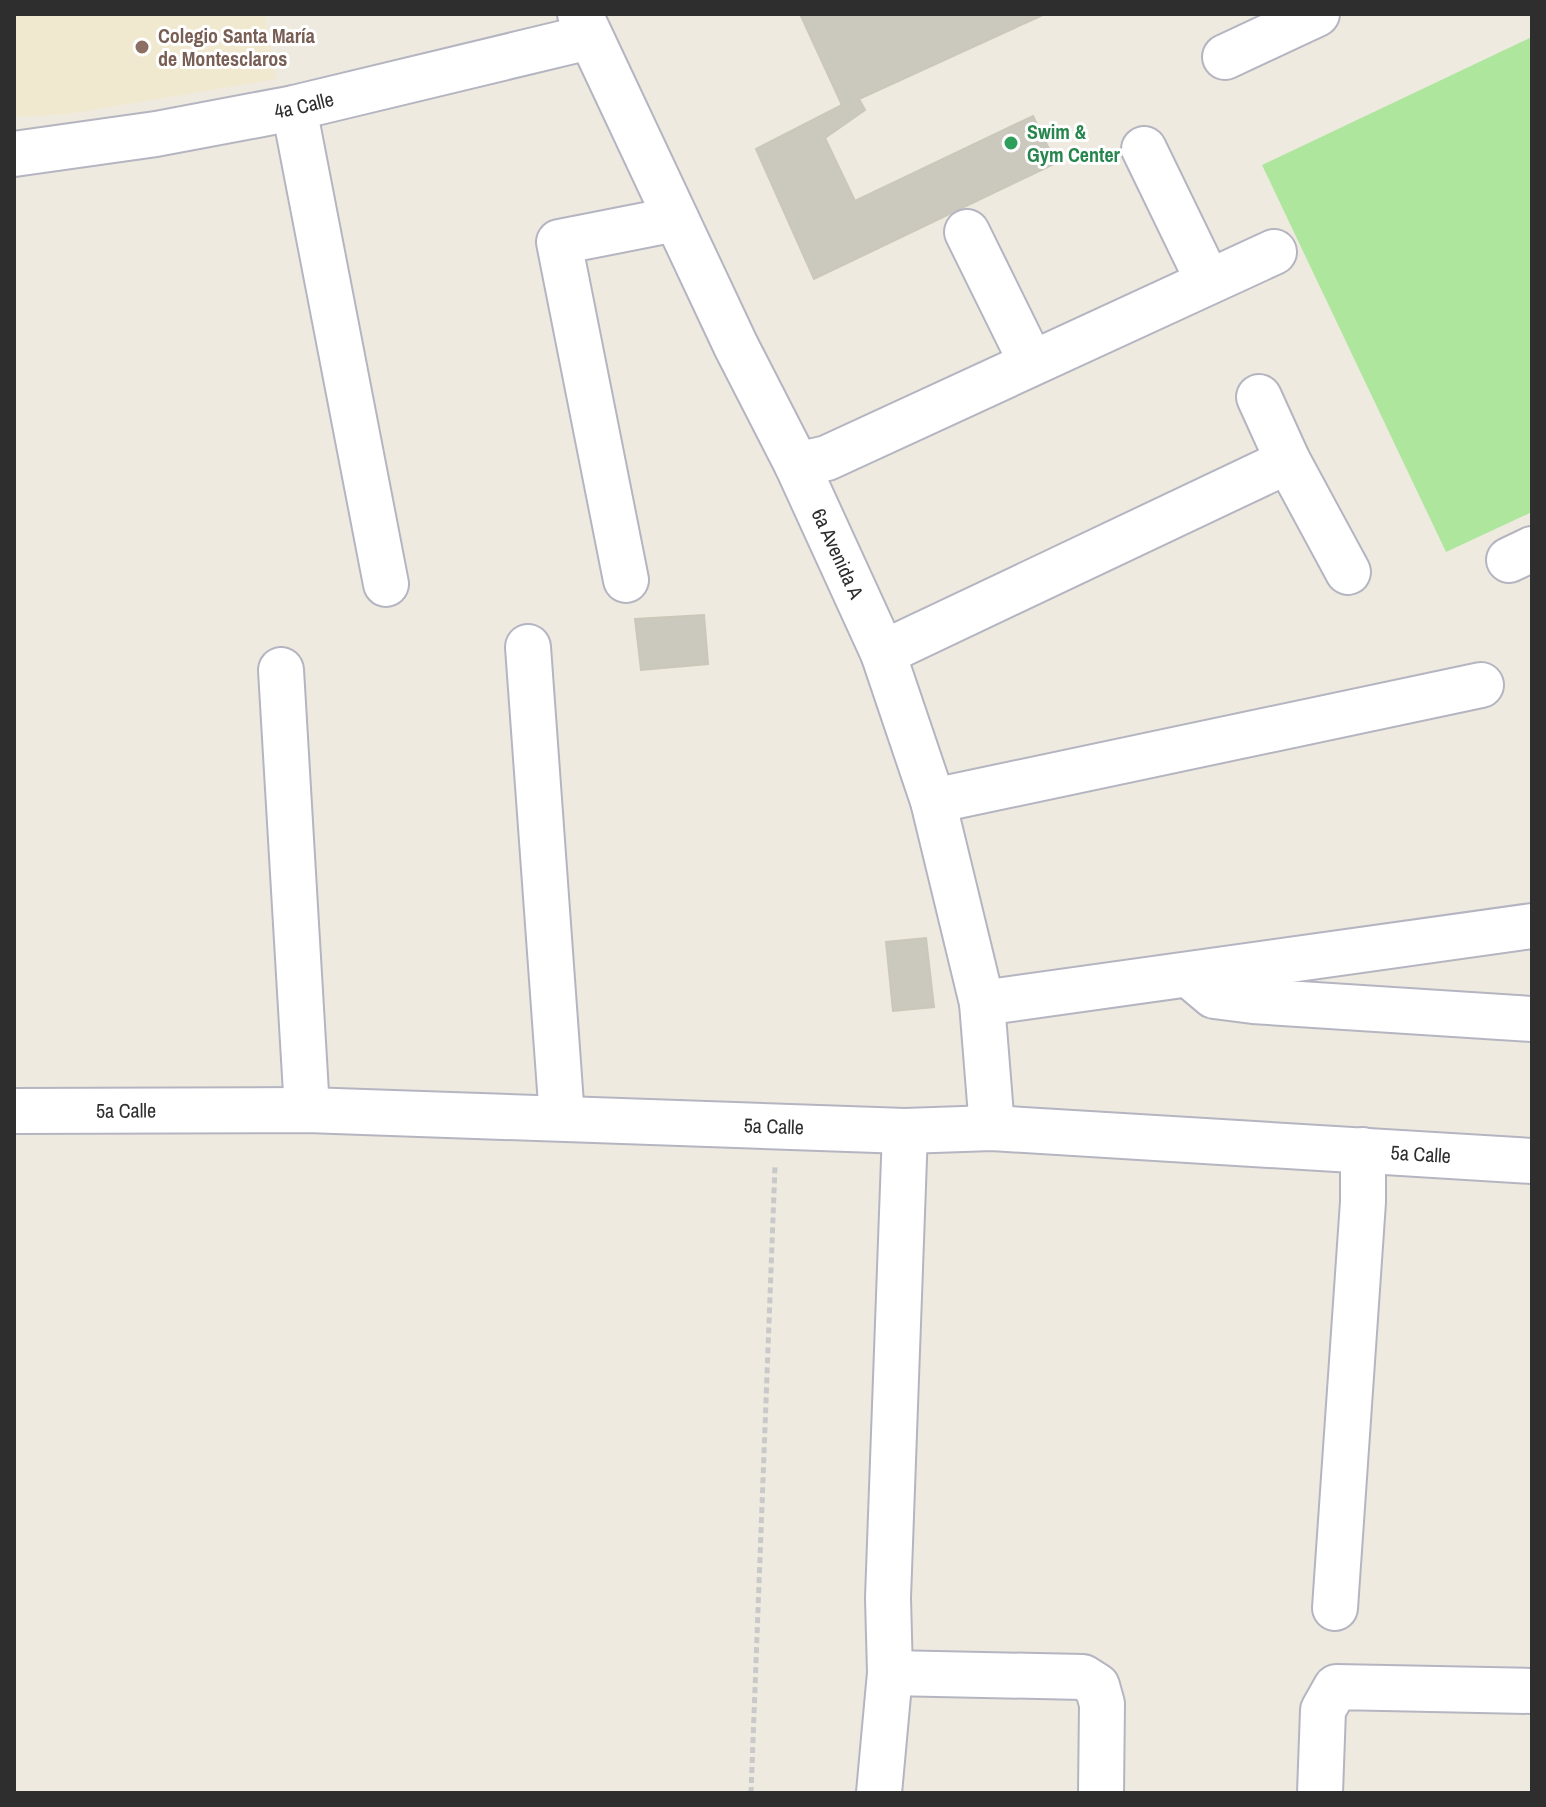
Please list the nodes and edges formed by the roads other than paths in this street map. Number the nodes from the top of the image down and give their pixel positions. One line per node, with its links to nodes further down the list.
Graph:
1 (1317, 14): 3 (street)
2 (584, 26): 4 (street, 4a Calle); 7 (street, 6a Avenida A)
3 (1225, 57)
4 (294, 108): 6 (street, 4a Calle); 17 (street)
5 (1144, 149): 10 (street)
6 (14, 154)
7 (676, 219): 14 (street, 6a Avenida A); 16 (street)
8 (967, 232): 11 (street)
9 (1274, 252): 10 (street)
10 (1208, 281): 11 (street)
11 (1031, 362): 14 (street)
12 (1259, 397): 13 (street)
13 (1288, 461): 15 (street); 19 (street)
14 (797, 465): 19 (street, 6a Avenida A)
15 (1348, 572)
16 (626, 580)
17 (386, 584)
18 (528, 647): 29 (street)
19 (883, 653): 22 (street, 6a Avenida A)
20 (281, 670): 27 (street)
21 (1481, 685): 22 (street)
22 (933, 801): 25 (street, 6a Avenida A)
23 (1532, 926): 24 (street)
24 (1189, 975): 25 (street); 26 (street)
25 (982, 1003): 30 (street, 6a Avenida A)
26 (1532, 1019)
27 (307, 1110): 28 (street, 5a Calle); 29 (street, 5a Calle)
28 (14, 1111)
29 (562, 1118): 31 (street, 5a Calle)
30 (992, 1128): 31 (street, 5a Calle); 32 (street, 5a Calle)
31 (905, 1131): 35 (street)
32 (1363, 1150): 33 (street, 5a Calle); 34 (street)
33 (1532, 1161)
34 (1335, 1608)
35 (890, 1673): 37 (street); 38 (street)
36 (1532, 1691): 39 (street)
37 (879, 1793)
38 (1101, 1793)
39 (1320, 1793)

